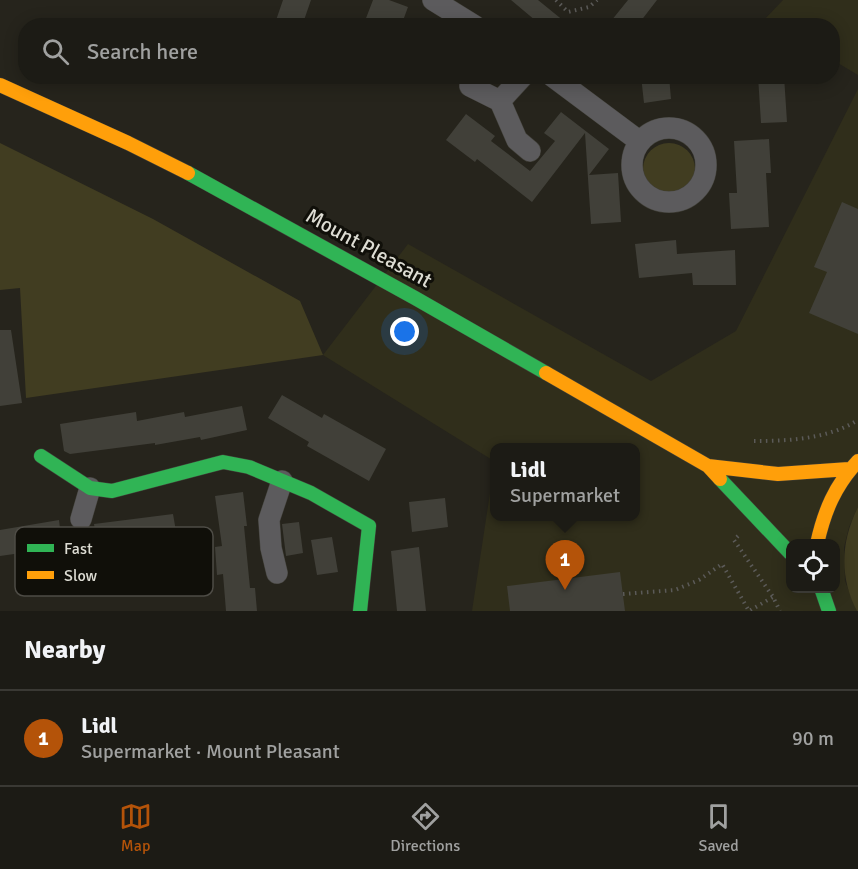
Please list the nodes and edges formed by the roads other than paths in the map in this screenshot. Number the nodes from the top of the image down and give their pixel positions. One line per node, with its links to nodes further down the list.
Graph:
1 (433, 0): 2 (street)
2 (462, 18)
3 (516, 84): 7 (street)
4 (563, 84): 8 (street)
5 (0, 85): 12 (main road, Mount Pleasant)
6 (470, 86): 7 (street)
7 (500, 101): 9 (street)
8 (639, 141)
9 (530, 151)
10 (41, 456): 14 (main road)
11 (854, 465): 12 (main road); 16 (main road)
12 (708, 466): 17 (main road)
13 (282, 481): 14 (main road); 18 (street); 20 (main road)
14 (90, 488): 15 (street)
15 (81, 519)
16 (818, 539)
17 (786, 549)
18 (278, 573)
19 (822, 593): 21 (main road)
20 (360, 611)
21 (829, 611)

